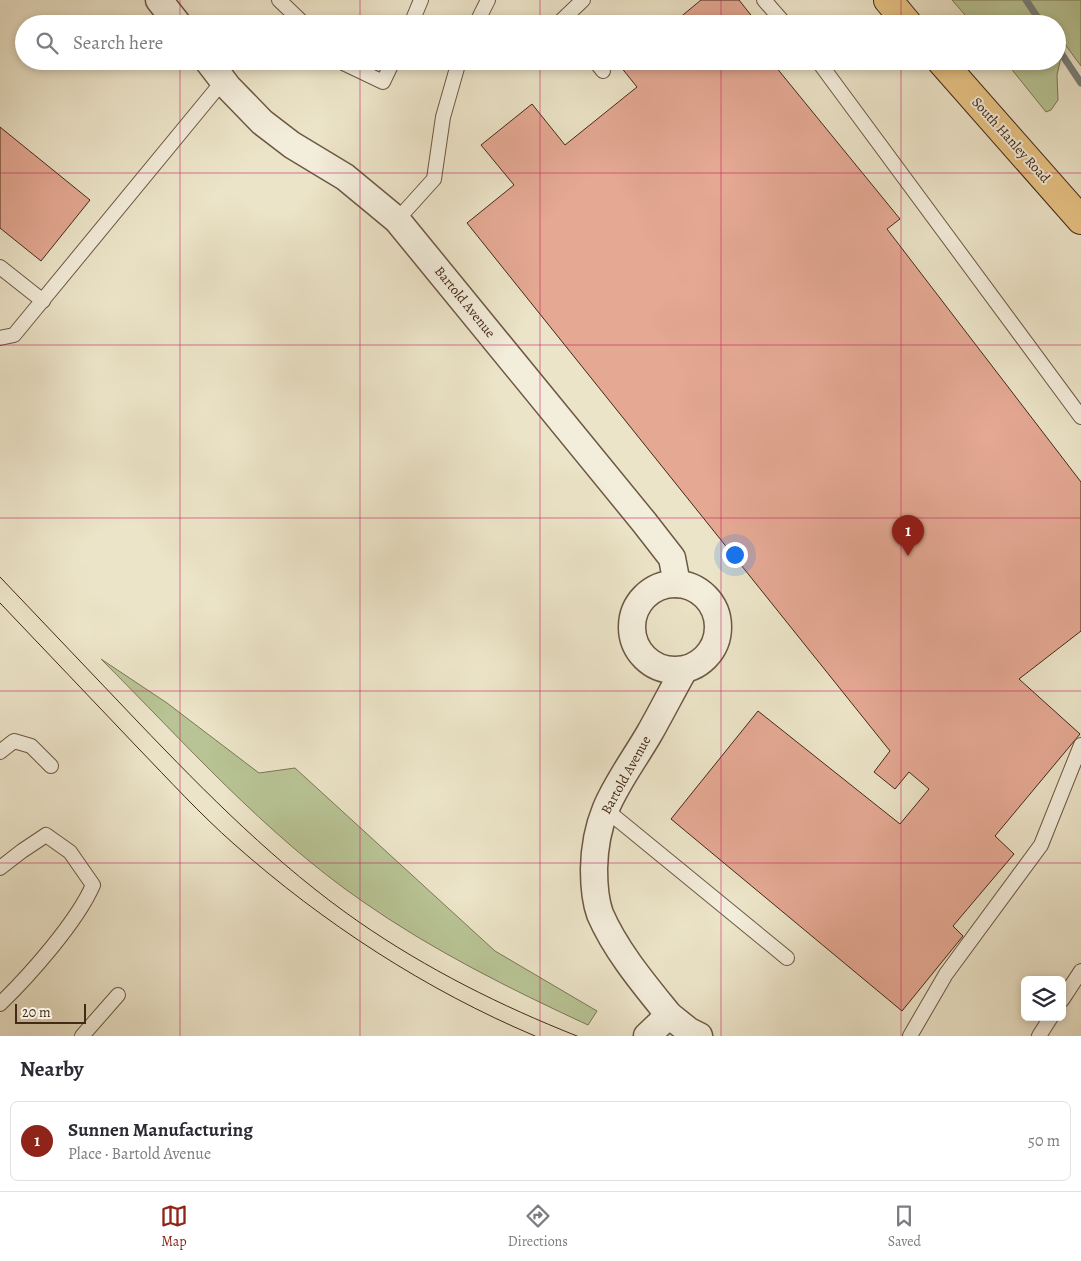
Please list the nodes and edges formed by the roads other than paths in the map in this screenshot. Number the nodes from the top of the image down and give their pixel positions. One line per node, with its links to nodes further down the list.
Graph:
1 (279, 0): 7 (lane)
2 (421, 0): 8 (lane)
3 (488, 0): 9 (lane)
4 (583, 0): 10 (lane)
5 (764, 0): 11 (lane)
6 (888, 0): 12 (main road)
7 (295, 15)
8 (415, 15)
9 (480, 15)
10 (567, 15)
11 (777, 15)
12 (900, 15)
13 (357, 70): 14 (lane)
14 (388, 70)
15 (456, 70): 19 (lane)
16 (825, 70): 24 (lane)
17 (949, 70): 20 (main road, South Hanley Road)
18 (215, 71): 19 (street, Bartold Avenue); 22 (lane)
19 (397, 220): 25 (street, Bartold Avenue)
20 (1081, 220)
21 (0, 267): 22 (lane)
22 (43, 301): 23 (lane)
23 (0, 338)
24 (1081, 417)
25 (677, 584): 26 (street); 26 (street)
26 (684, 670): 30 (street, Bartold Avenue)
27 (1081, 745): 42 (lane)
28 (0, 752): 29 (lane)
29 (51, 766)
30 (605, 809): 32 (lane); 37 (street, Bartold Avenue)
31 (0, 868): 36 (lane)
32 (787, 958)
33 (1081, 971): 34 (lane)
34 (1066, 994)
35 (118, 995): 39 (lane)
36 (0, 1004)
37 (669, 1015): 40 (street); 41 (street, Bartold Avenue)
38 (1048, 1021): 43 (lane)
39 (82, 1036)
40 (647, 1036)
41 (700, 1036)
42 (910, 1036)
43 (1039, 1036)

